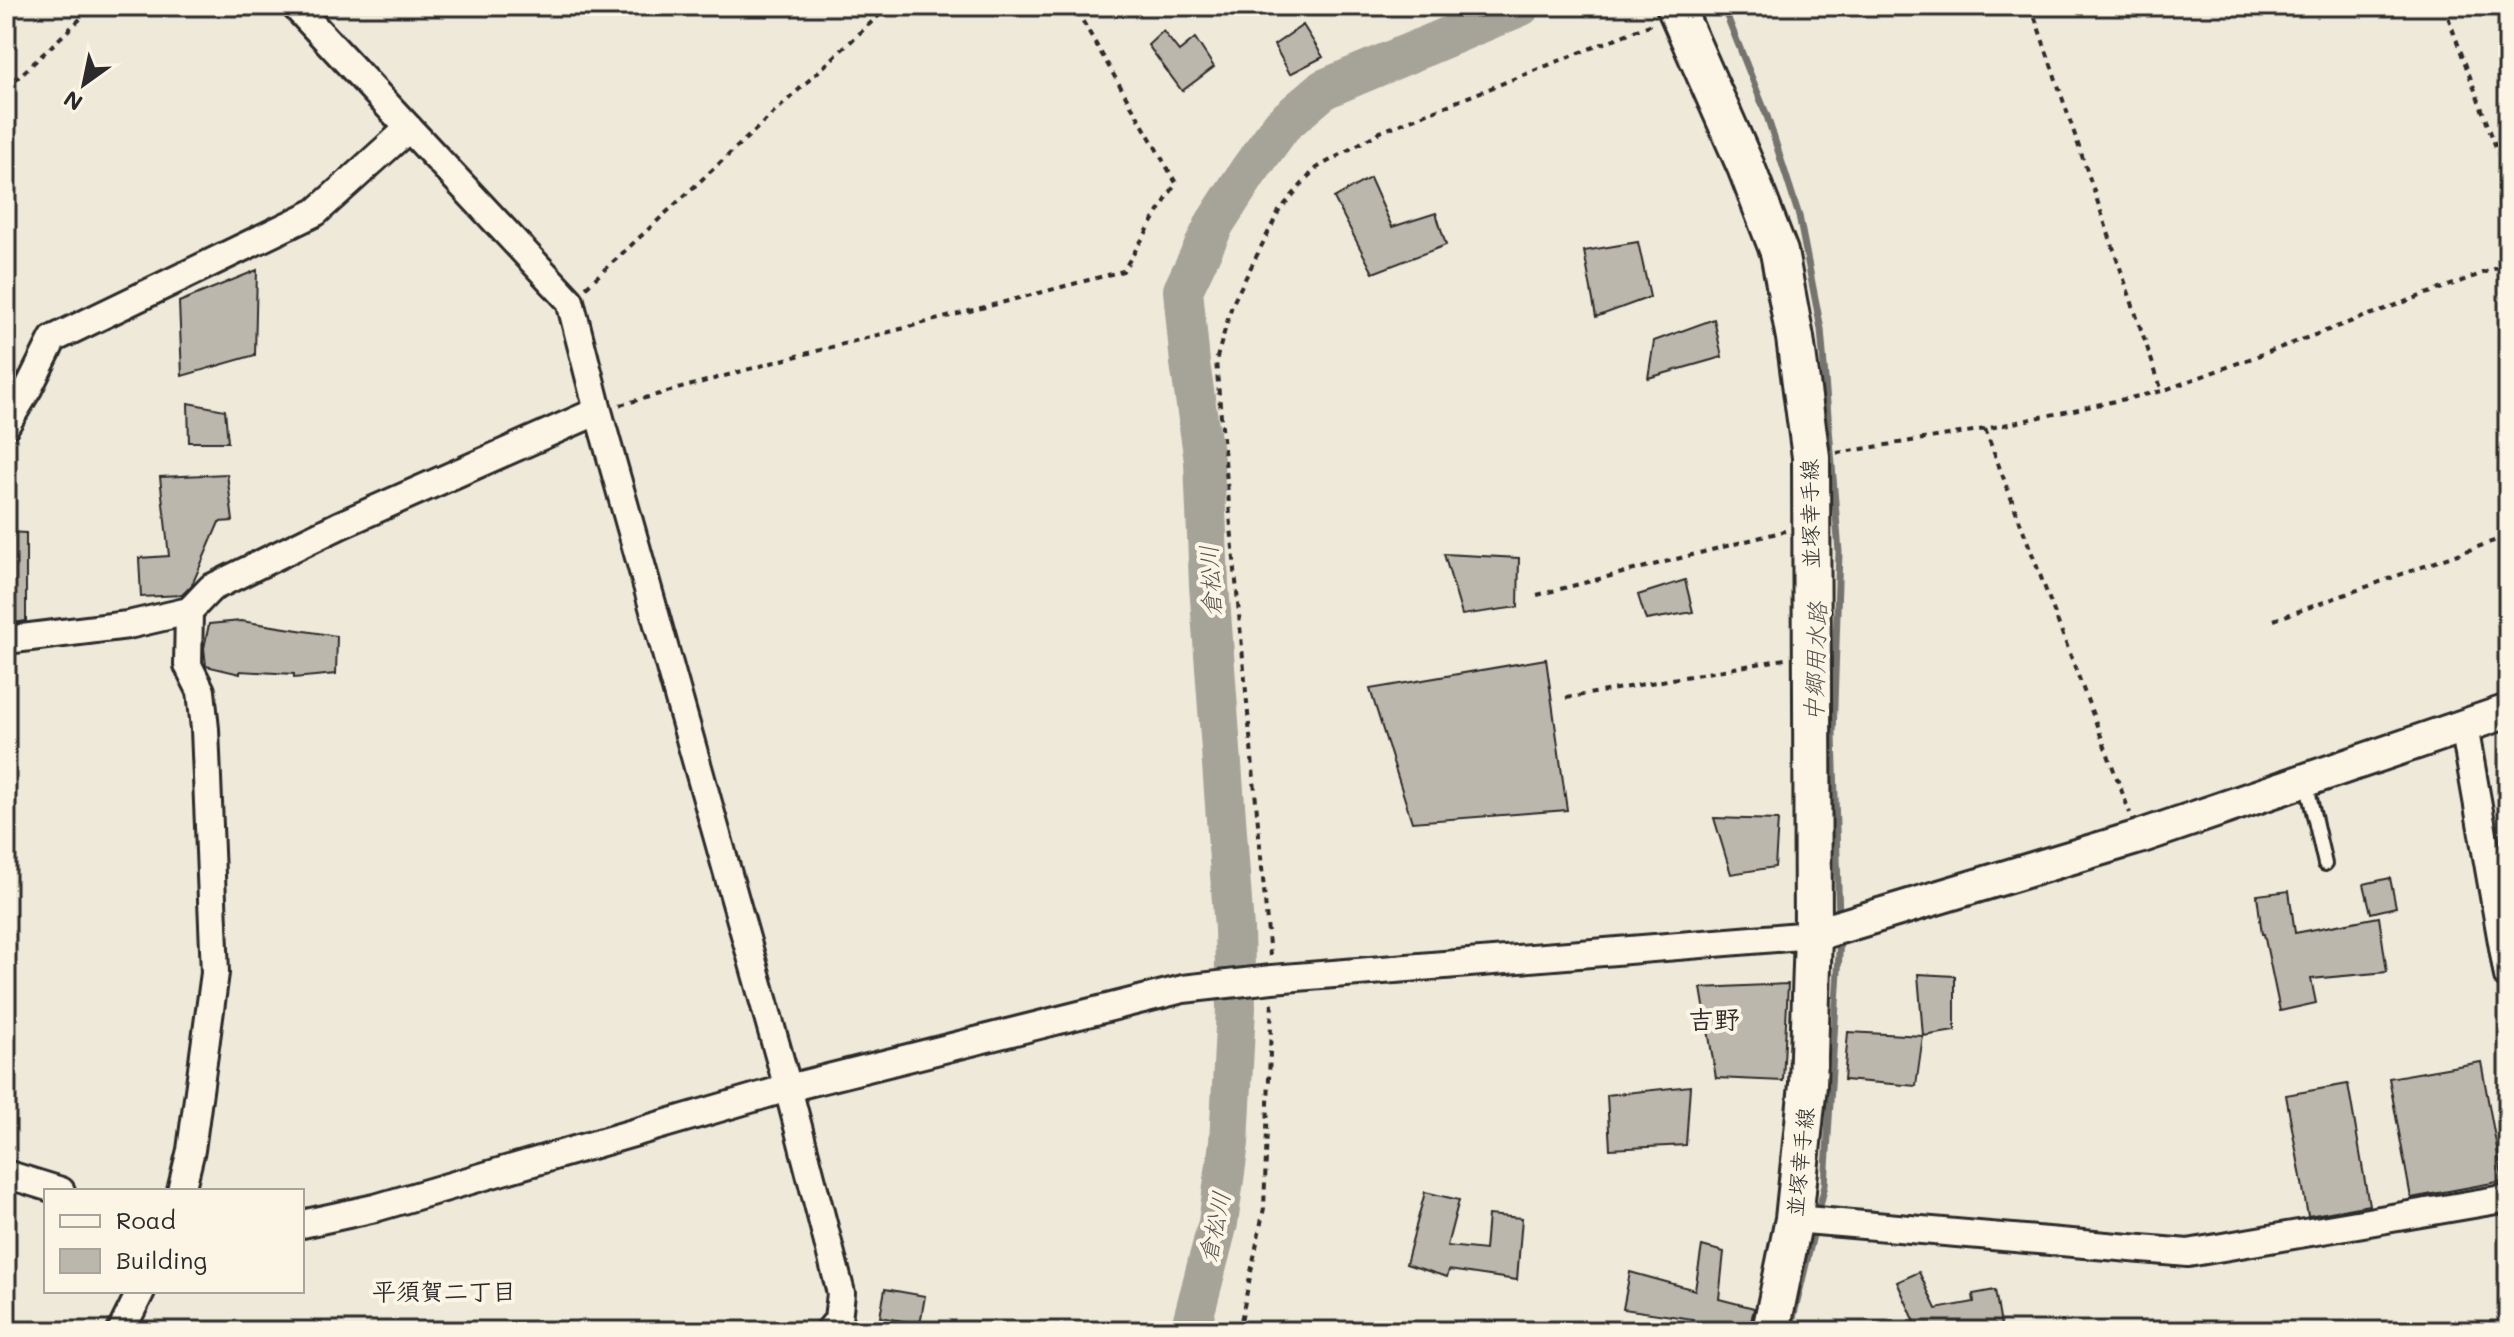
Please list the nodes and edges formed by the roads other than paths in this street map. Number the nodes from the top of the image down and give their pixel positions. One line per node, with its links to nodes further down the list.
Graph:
1 (295, 6): 3 (street)
2 (1665, 14): 13 (main road, 並塚幸手線)
3 (409, 128): 4 (street); 5 (street)
4 (17, 384): 6 (street)
5 (598, 411): 7 (street); 15 (street)
6 (6, 425)
7 (189, 611): 8 (street); 18 (street)
8 (6, 640)
9 (2508, 711): 10 (street)
10 (2464, 726): 11 (street); 14 (street)
11 (2306, 780): 12 (lane); 13 (street)
12 (2325, 864)
13 (1813, 935): 15 (street); 20 (main road, 並塚幸手線)
14 (2508, 976)
15 (788, 1088): 21 (street); 24 (street)
16 (6, 1174): 17 (street)
17 (55, 1189)
18 (181, 1189)
19 (2508, 1198): 20 (street)
20 (1794, 1219): 25 (main road, 並塚幸手線)
21 (304, 1224)
22 (140, 1293): 23 (street)
23 (121, 1331)
24 (829, 1331)
25 (1771, 1331)

